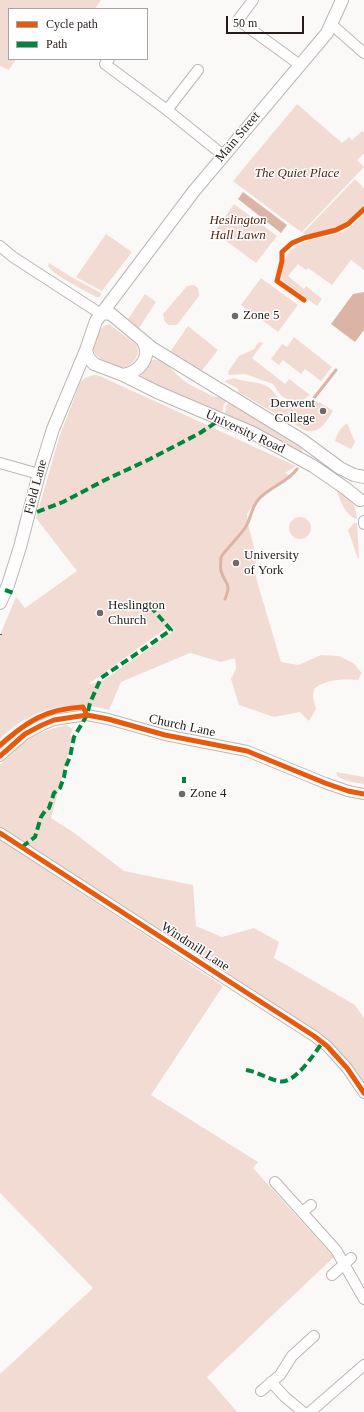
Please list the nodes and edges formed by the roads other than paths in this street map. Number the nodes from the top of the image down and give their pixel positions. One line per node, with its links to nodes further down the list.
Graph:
1 (253, 0): 6 (street)
2 (342, 0): 3 (street, Main Street)
3 (331, 24): 4 (street); 6 (street, Main Street)
4 (364, 53)
5 (108, 60): 8 (street)
6 (300, 65): 9 (street, Main Street)
7 (198, 70): 8 (street)
8 (167, 110): 9 (street)
9 (223, 155): 11 (street, Main Street)
10 (0, 246): 12 (street)
11 (131, 273): 12 (street, Main Street); 13 (street, Main Street)
12 (102, 313): 13 (street, University Road); 15 (street)
13 (118, 320): 14 (street, University Road)
14 (143, 341): 18 (street); 21 (street, University Road)
15 (86, 350): 16 (street); 17 (street, Field Lane)
16 (94, 364): 17 (street); 18 (street, University Road)
17 (76, 371): 20 (street, Field Lane)
18 (123, 375): 23 (street, University Road)
19 (0, 463): 20 (street)
20 (39, 474): 26 (street, Field Lane)
21 (364, 477)
22 (364, 480): 23 (street)
23 (362, 502)
24 (364, 521): 25 (street)
25 (364, 524)
26 (0, 603)
27 (0, 756): 28 (street, Church Lane)
28 (364, 794)
29 (0, 832): 30 (street, Windmill Lane)
30 (364, 1093)
31 (275, 1182): 33 (street)
32 (311, 1205): 33 (street)
33 (302, 1212): 34 (street)
34 (348, 1262): 35 (street); 36 (street)
35 (332, 1275)
36 (364, 1298)
37 (314, 1336): 39 (street)
38 (364, 1365): 42 (street)
39 (271, 1382): 40 (street); 41 (street)
40 (261, 1391)
41 (303, 1412)
42 (310, 1412)

